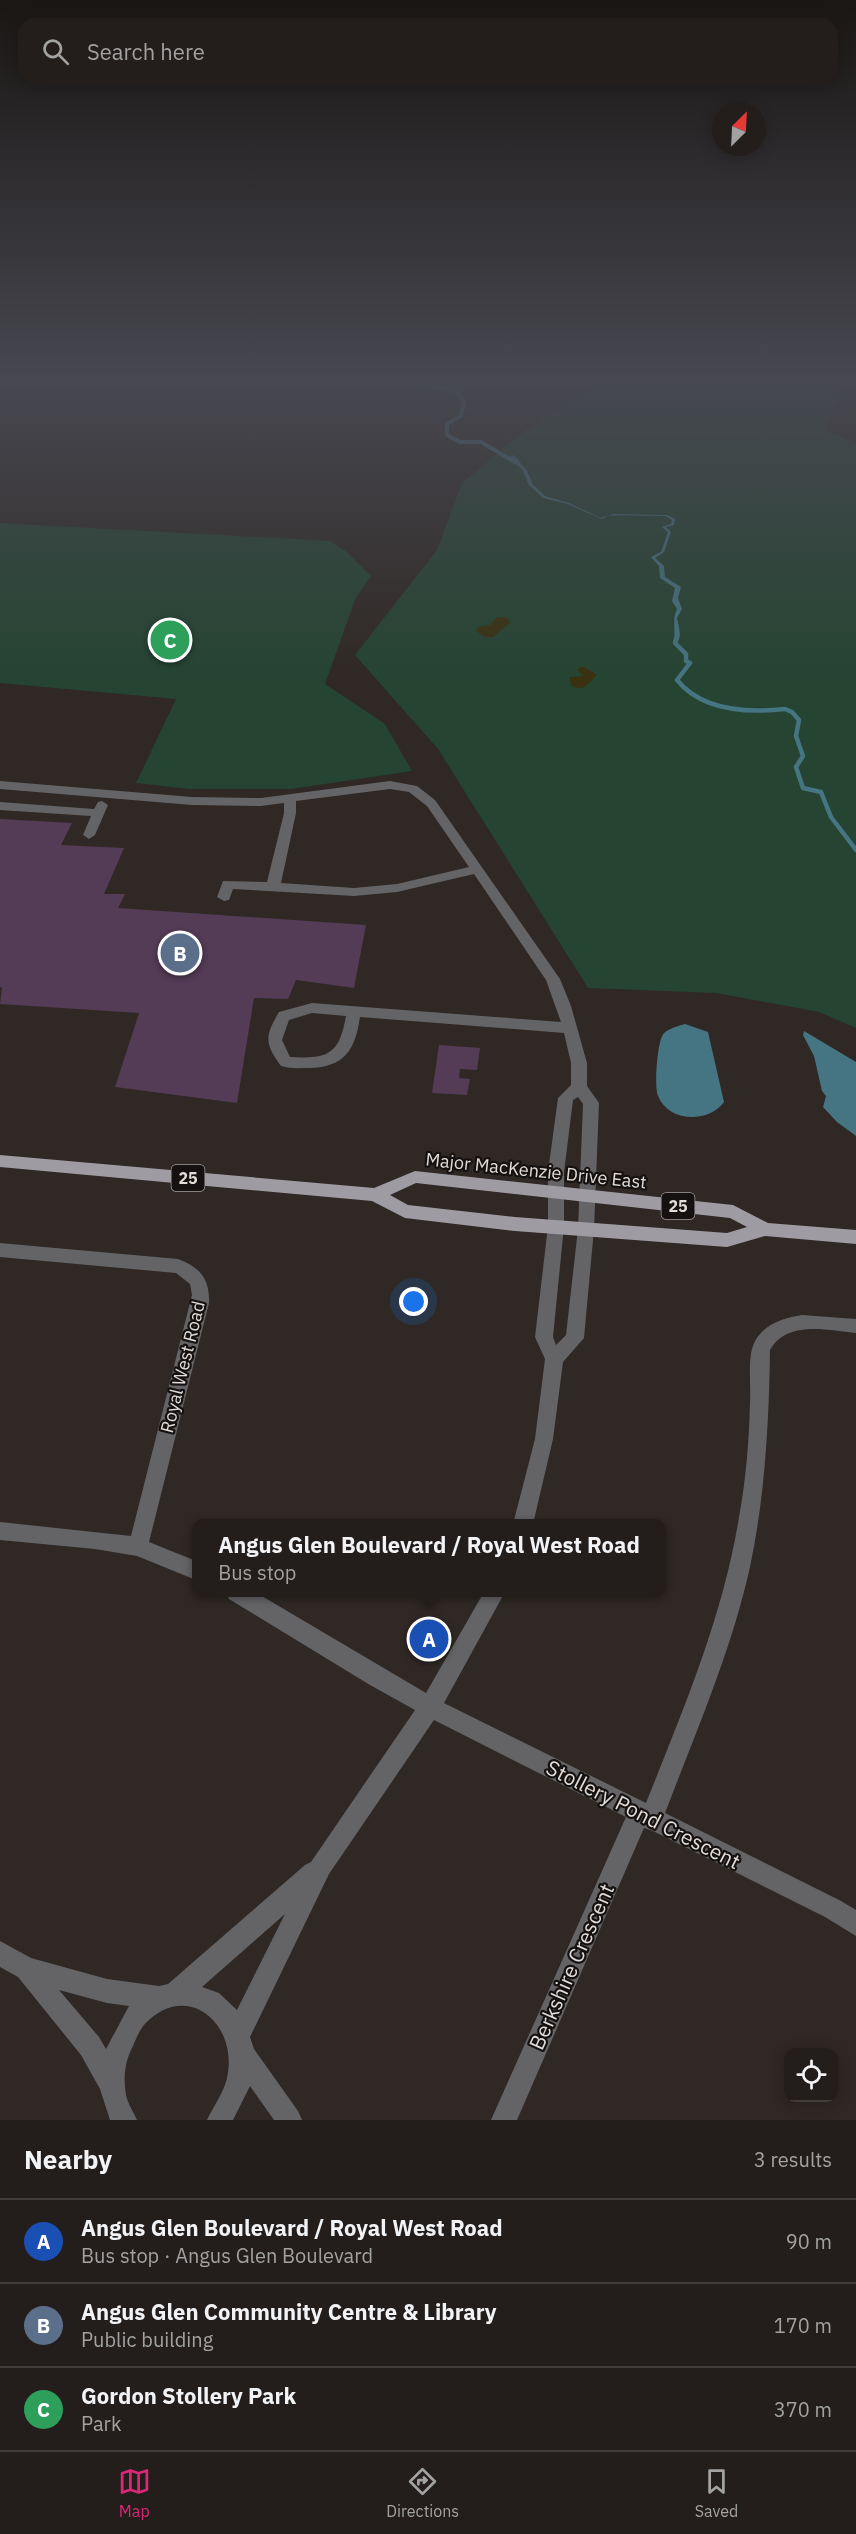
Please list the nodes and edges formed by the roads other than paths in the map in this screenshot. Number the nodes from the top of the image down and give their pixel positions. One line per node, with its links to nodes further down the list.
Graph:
1 (2, 789): 2 (street)
2 (107, 794): 3 (street); 5 (street)
3 (290, 800): 7 (street); 8 (street)
4 (0, 806): 5 (street)
5 (98, 813): 6 (street)
6 (89, 835)
7 (475, 870): 8 (street); 11 (street)
8 (273, 887): 9 (street)
9 (224, 897)
10 (354, 1011): 10 (street); 11 (street)
11 (568, 1028): 12 (street)
12 (579, 1086): 14 (street); 16 (street)
13 (0, 1161): 15 (main road, Major MacKenzie Drive East / 25)
14 (556, 1192): 15 (main road, Major MacKenzie Drive East / 25); 16 (main road, Major MacKenzie Drive East / 25); 17 (street)
15 (375, 1195): 17 (main road, Major MacKenzie Drive East / 25)
16 (587, 1196): 18 (street); 19 (main road, Major MacKenzie Drive East / 25)
17 (556, 1226): 18 (main road, Major MacKenzie Drive East / 25); 23 (street)
18 (586, 1229): 19 (main road, Major MacKenzie Drive East / 25); 23 (street)
19 (765, 1229): 20 (main road, Major MacKenzie Drive East / 25)
20 (856, 1237)
21 (0, 1250): 26 (street, Royal West Road)
22 (856, 1326): 31 (street, Berkshire Crescent)
23 (554, 1359): 24 (street)
24 (524, 1519)
25 (0, 1531): 26 (street)
26 (138, 1547): 27 (street)
27 (192, 1569)
28 (243, 1597): 30 (street)
29 (493, 1597): 30 (street)
30 (430, 1707): 31 (street, Stollery Pond Crescent); 32 (street)
31 (645, 1817): 33 (street, Stollery Pond Crescent); 42 (street, Berkshire Crescent)
32 (321, 1866): 36 (street); 37 (street)
33 (856, 1924)
34 (0, 1953): 35 (street)
35 (26, 1969): 36 (street); 38 (street)
36 (168, 1996): 37 (street); 38 (street)
37 (240, 2044): 40 (street); 41 (street)
38 (112, 2085): 39 (street)
39 (119, 2117)
40 (220, 2120)
41 (289, 2120)
42 (504, 2120)

